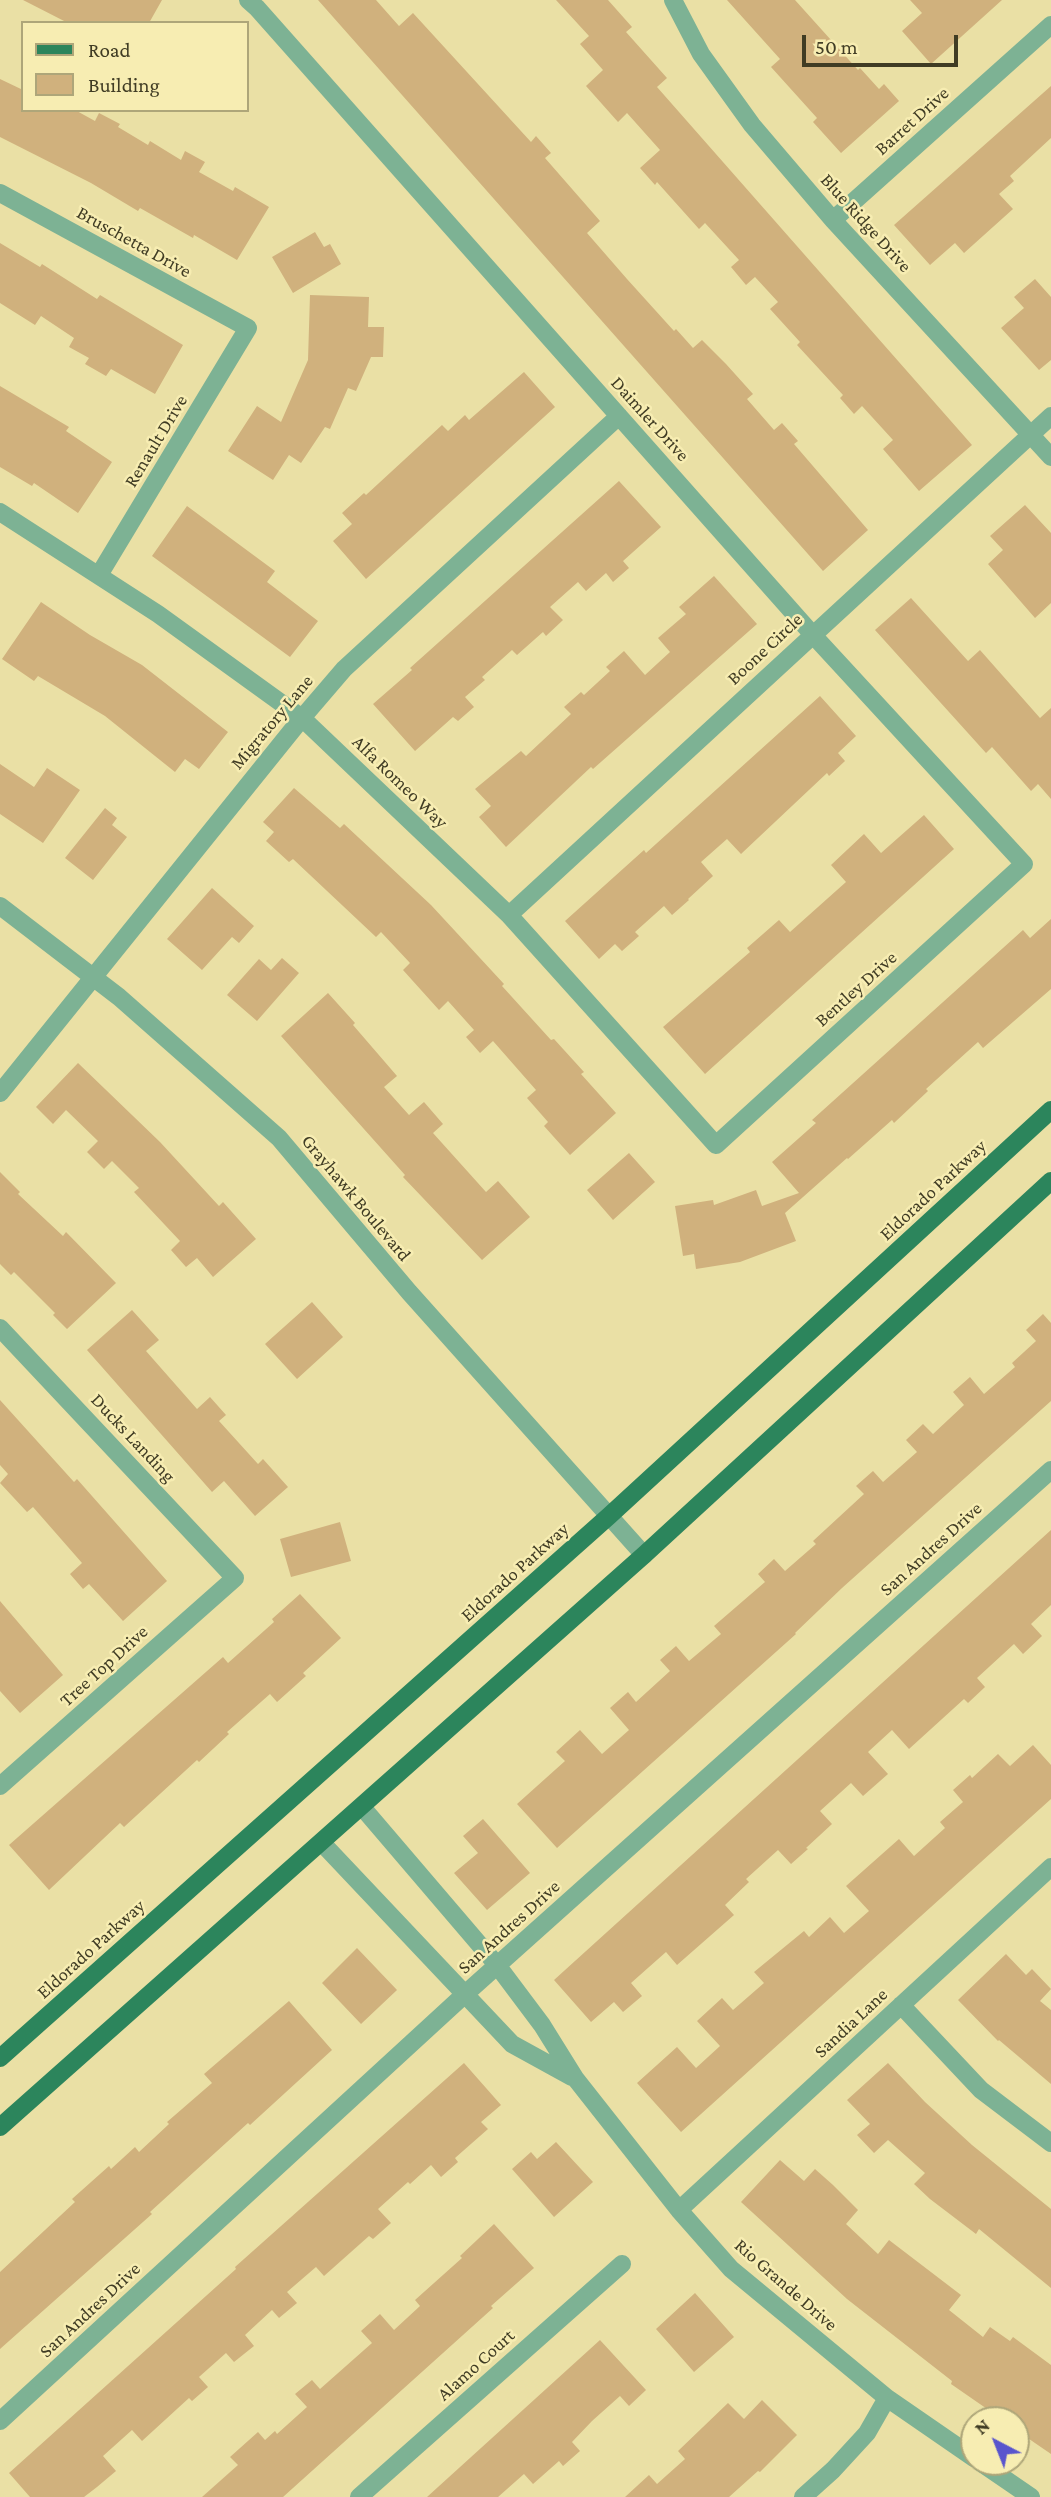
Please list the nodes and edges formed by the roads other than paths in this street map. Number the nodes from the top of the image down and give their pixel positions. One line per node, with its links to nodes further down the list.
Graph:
1 (248, 0): 7 (street, Daimler Drive)
2 (673, 0): 5 (street, Blue Ridge Drive)
3 (1051, 25): 5 (street, Barret Drive)
4 (0, 193): 6 (street, Bruschetta Drive)
5 (833, 220): 9 (street, Blue Ridge Drive)
6 (248, 328): 12 (street, Renault Drive)
7 (619, 416): 13 (street, Daimler Drive); 14 (street, Migratory Lane)
8 (1051, 416): 9 (street, Boone Circle)
9 (1030, 434): 10 (street, Blue Ridge Drive); 13 (street, Boone Circle)
10 (1051, 457)
11 (0, 512): 12 (street, Alfa Romeo Way)
12 (99, 575): 14 (street, Alfa Romeo Way)
13 (813, 635): 15 (street, Daimler Drive); 17 (street, Boone Circle)
14 (302, 718): 17 (street, Alfa Romeo Way); 18 (street, Migratory Lane)
15 (1024, 864): 21 (street, Bentley Drive)
16 (0, 906): 18 (street, Grayhawk Boulevard)
17 (509, 915): 21 (street, Alfa Romeo Way)
18 (93, 977): 19 (street, Migratory Lane); 25 (street, Grayhawk Boulevard)
19 (0, 1093)
20 (1051, 1110): 25 (main road, Eldorado Parkway)
21 (716, 1145)
22 (1051, 1181): 26 (main road)
23 (0, 1328): 27 (street, Ducks Landing)
24 (1051, 1470): 32 (street, San Andres Drive)
25 (609, 1516): 26 (street, Grayhawk Boulevard); 35 (main road, Eldorado Parkway)
26 (644, 1555): 29 (main road)
27 (235, 1578): 28 (street, Tree Top Drive)
28 (3, 1778)
29 (362, 1807): 30 (main road); 32 (street, Rio Grande Drive)
30 (322, 1843): 33 (street, Rio Grande Drive); 37 (main road)
31 (1051, 1867): 34 (street, Sandia Lane)
32 (497, 1965): 33 (street, San Andres Drive); 36 (street, Rio Grande Drive)
33 (464, 1994): 36 (street, Rio Grande Drive); 42 (street, San Andres Drive)
34 (901, 2006): 38 (street); 39 (street, Sandia Lane)
35 (0, 2058)
36 (575, 2078): 39 (street, Rio Grande Drive)
37 (0, 2127)
38 (1051, 2143)
39 (679, 2210): 41 (street, Rio Grande Drive)
40 (622, 2264): 45 (street, Alamo Court)
41 (887, 2398): 43 (street, Rio Grande Drive); 46 (street)
42 (0, 2421)
43 (960, 2448)
44 (1000, 2476): 47 (street)
45 (359, 2497)
46 (803, 2497)
47 (1031, 2497)

